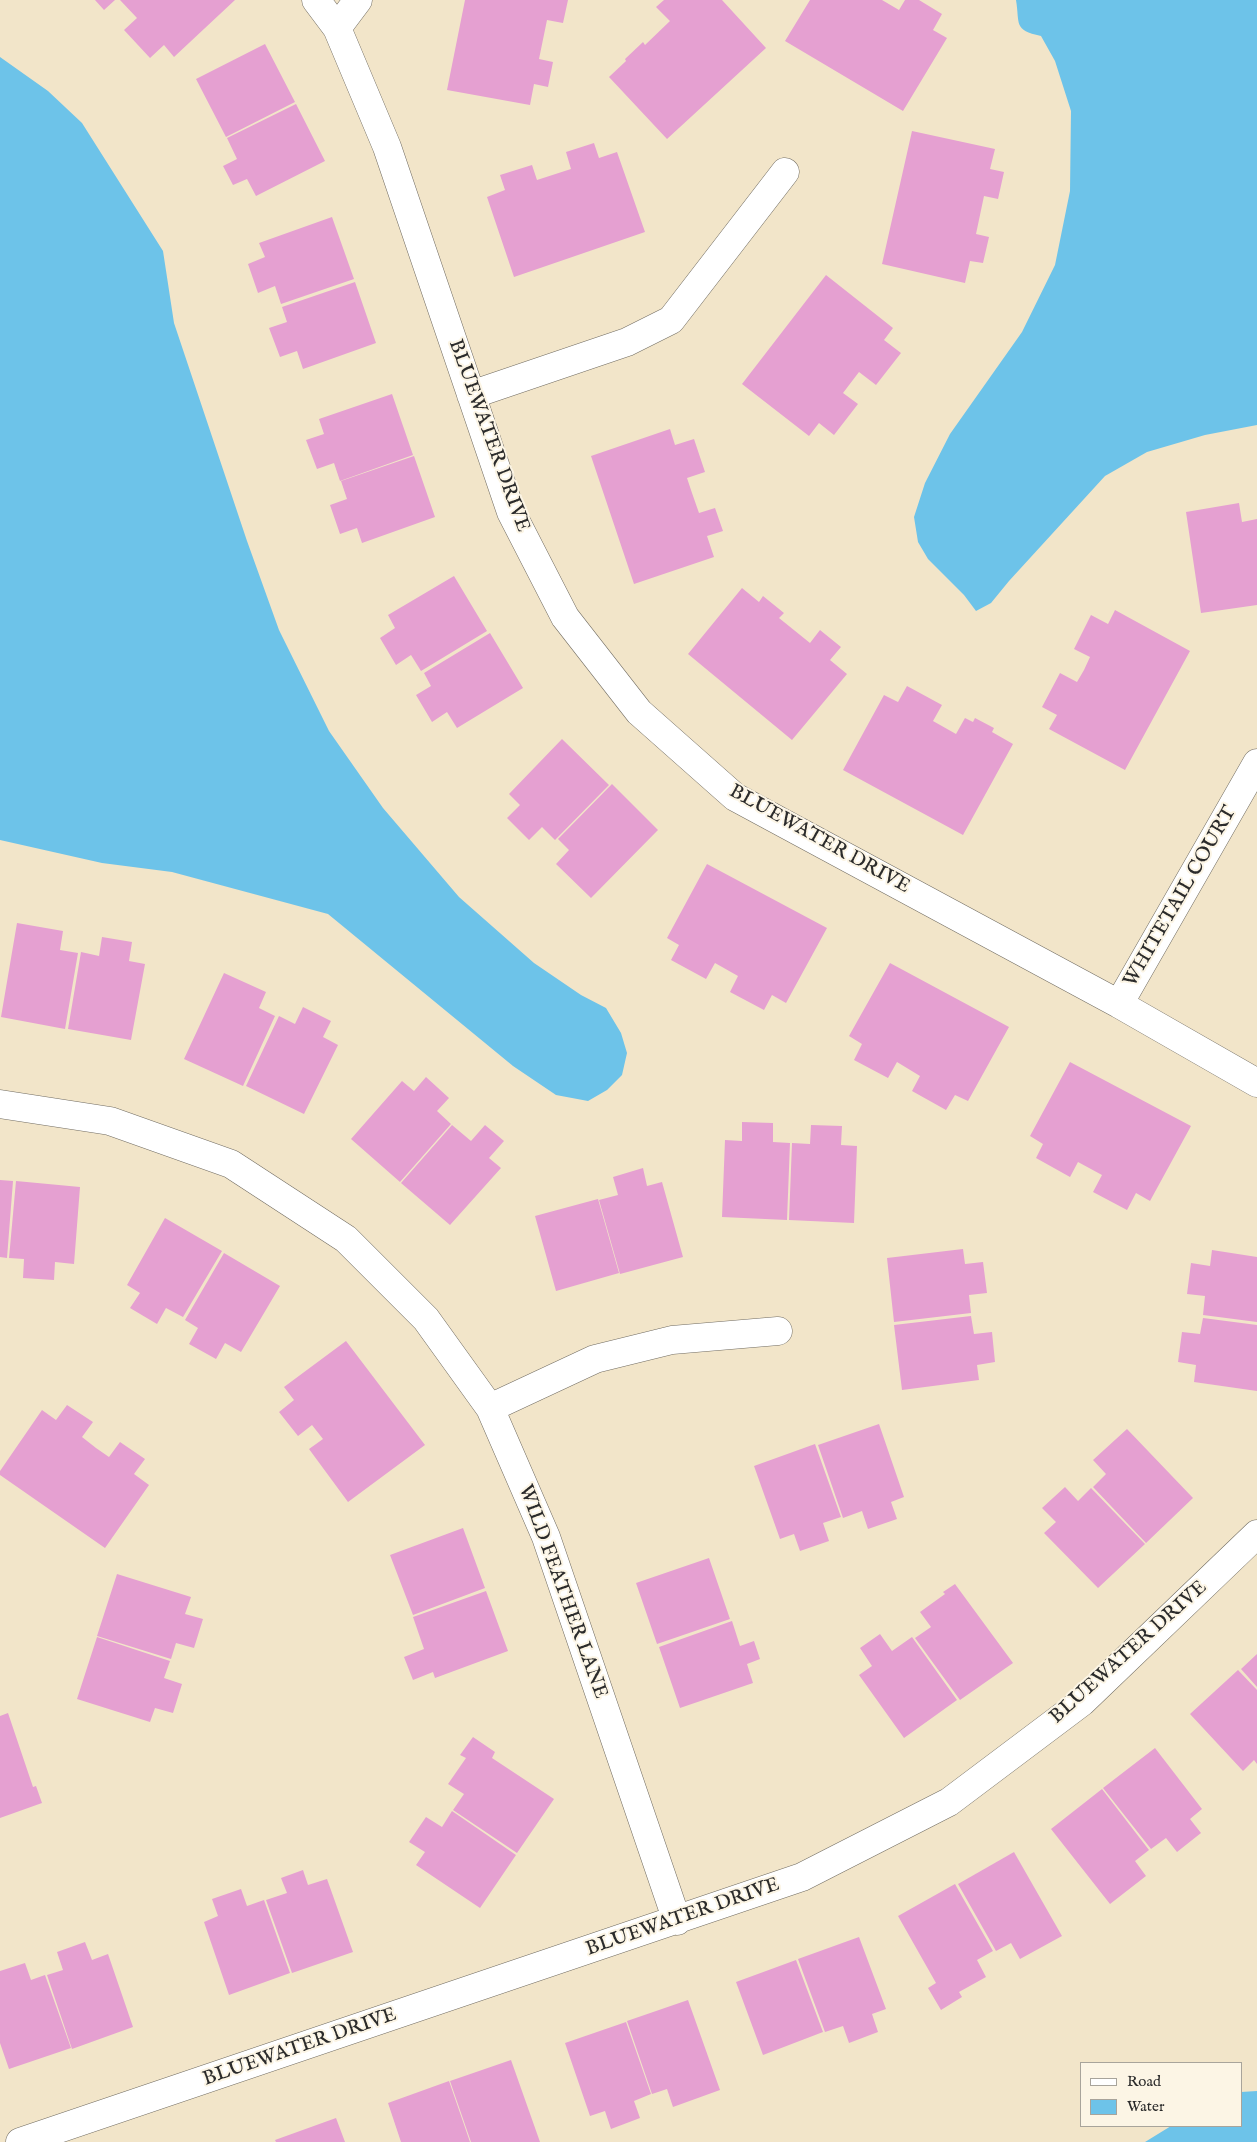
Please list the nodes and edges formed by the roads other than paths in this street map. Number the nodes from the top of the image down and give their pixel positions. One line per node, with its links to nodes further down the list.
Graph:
1 (316, 0): 3 (street, BLUEWATER DRIVE)
2 (358, 0): 3 (street)
3 (337, 28): 5 (street, BLUEWATER DRIVE)
4 (785, 172): 5 (street)
5 (472, 395): 7 (street, BLUEWATER DRIVE)
6 (1257, 763): 7 (street, WHITETAIL COURT)
7 (1119, 1004): 8 (street, BLUEWATER DRIVE)
8 (1257, 1083)
9 (0, 1104): 11 (street, WILD FEATHER LANE)
10 (778, 1331): 11 (street)
11 (490, 1408): 13 (street, WILD FEATHER LANE)
12 (1257, 1534): 13 (street, BLUEWATER DRIVE)
13 (677, 1921): 14 (street, BLUEWATER DRIVE)
14 (20, 2142)

